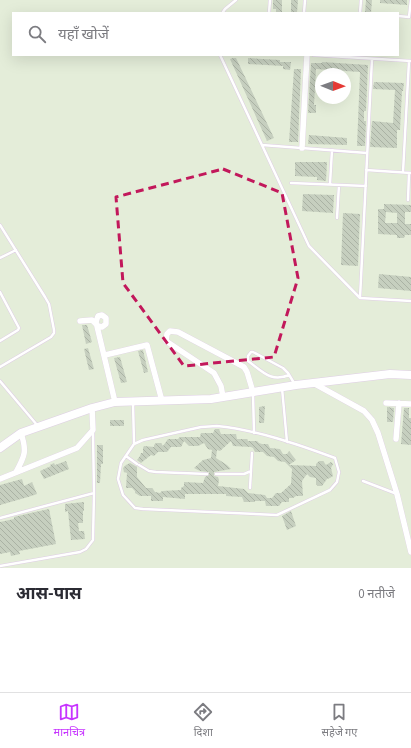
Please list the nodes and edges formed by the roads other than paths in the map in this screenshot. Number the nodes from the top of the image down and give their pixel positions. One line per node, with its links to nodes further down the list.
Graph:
1 (236, 0): 6 (lane)
2 (270, 0): 7 (lane)
3 (305, 0): 8 (lane)
4 (361, 0): 9 (lane)
5 (411, 0): 10 (lane)
6 (223, 12)
7 (269, 12)
8 (304, 12)
9 (360, 12)
10 (399, 16)
11 (220, 56): 16 (lane)
12 (307, 56): 17 (street)
13 (328, 56): 14 (lane)
14 (372, 59): 15 (lane); 19 (lane)
15 (410, 61): 21 (lane)
16 (262, 145): 17 (lane); 33 (lane)
17 (302, 148): 18 (lane)
18 (332, 150): 19 (lane); 24 (lane)
19 (367, 153): 20 (lane)
20 (366, 170): 21 (lane); 26 (lane)
21 (403, 172): 22 (lane)
22 (410, 173): 27 (lane)
23 (291, 183): 24 (lane)
24 (330, 184): 25 (lane)
25 (339, 185): 26 (lane); 28 (lane)
26 (366, 186): 33 (lane)
27 (408, 200)
28 (337, 218)
29 (0, 225): 30 (lane)
30 (16, 250): 31 (lane); 38 (lane)
31 (0, 258)
32 (0, 292): 36 (lane)
33 (360, 298): 34 (lane)
34 (411, 301)
35 (80, 321): 37 (street)
36 (0, 341)
37 (105, 355): 47 (street); 48 (street)
38 (0, 367)
39 (289, 375): 39 (lane); 43 (lane)
40 (411, 375): 42 (street)
41 (0, 381): 54 (lane)
42 (315, 384): 43 (street); 72 (street)
43 (296, 386): 44 (street)
44 (282, 387): 45 (street); 59 (lane)
45 (253, 392): 46 (street); 46 (street); 57 (lane)
46 (223, 397): 47 (street)
47 (162, 401): 49 (street)
48 (115, 402): 49 (street); 53 (street)
49 (134, 402): 60 (lane)
50 (386, 403): 51 (street)
51 (399, 404): 52 (street); 58 (street)
52 (411, 404)
53 (92, 408): 54 (street); 55 (street)
54 (38, 427): 56 (street)
55 (93, 430): 65 (street); 71 (lane)
56 (21, 433): 61 (street); 65 (street)
57 (254, 433): 59 (lane); 60 (lane)
58 (396, 439)
59 (286, 442): 63 (lane)
60 (134, 444): 63 (lane)
61 (0, 448)
62 (252, 453): 64 (lane)
63 (126, 456): 66 (lane)
64 (251, 471): 67 (lane); 70 (lane)
65 (16, 472): 68 (street)
66 (207, 474)
67 (216, 474)
68 (0, 479)
69 (363, 481): 72 (lane)
70 (250, 488)
71 (94, 493): 73 (lane); 75 (lane)
72 (397, 494): 74 (street)
73 (0, 518)
74 (411, 552)
75 (0, 566)

